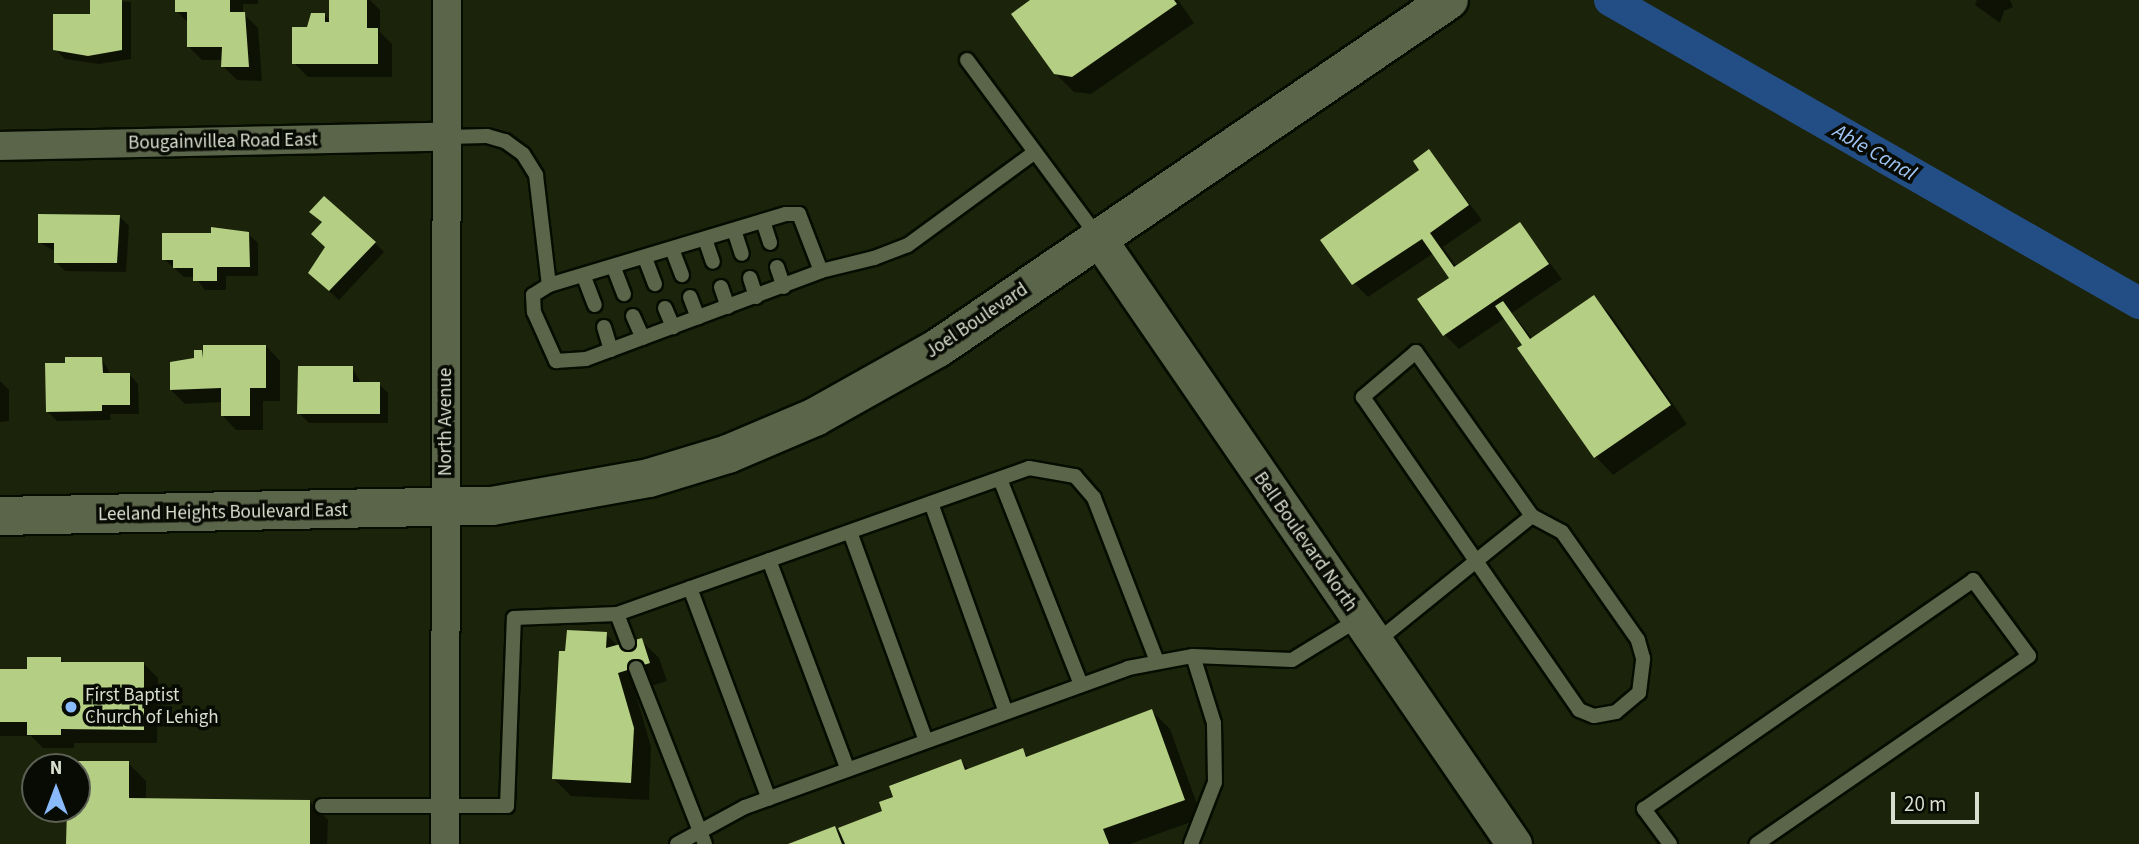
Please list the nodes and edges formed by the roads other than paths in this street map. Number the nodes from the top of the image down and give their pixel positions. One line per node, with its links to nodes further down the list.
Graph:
1 (447, 0): 4 (street, North Avenue)
2 (1449, 0): 9 (main road, Joel Boulevard)
3 (967, 60): 6 (lane)
4 (447, 137): 5 (street, Bougainvillea Road East); 23 (lane); 40 (street, North Avenue)
5 (0, 146)
6 (1035, 152): 9 (lane); 18 (lane)
7 (763, 221): 8 (lane); 11 (lane); 18 (lane)
8 (734, 230): 10 (lane); 13 (lane)
9 (1098, 238): 40 (main road, Joel Boulevard); 48 (street, Bell Boulevard North)
10 (705, 239): 12 (lane); 15 (lane)
11 (770, 243)
12 (672, 249): 14 (lane); 19 (lane)
13 (742, 254)
14 (645, 258): 17 (lane); 22 (lane)
15 (713, 262)
16 (777, 267): 25 (lane)
17 (614, 268): 20 (lane); 26 (lane)
18 (821, 271): 25 (lane)
19 (682, 275)
20 (584, 277): 23 (lane); 29 (lane)
21 (750, 278): 28 (lane)
22 (655, 284)
23 (550, 285): 37 (lane)
24 (721, 286): 30 (lane)
25 (784, 286): 28 (lane)
26 (624, 294)
27 (690, 297): 33 (lane)
28 (756, 297): 30 (lane)
29 (595, 305)
30 (728, 307): 33 (lane)
31 (665, 308): 35 (lane)
32 (634, 316): 36 (lane)
33 (698, 318): 35 (lane)
34 (604, 327): 37 (lane)
35 (673, 327): 36 (lane)
36 (643, 338): 37 (lane)
37 (611, 350)
38 (1000, 479): 39 (lane); 51 (lane); 53 (lane)
39 (931, 503): 43 (lane); 54 (lane)
40 (446, 509): 41 (main road, Leeland Heights Boulevard East); 58 (street, North Avenue)
41 (0, 516)
42 (1532, 516): 45 (lane); 45 (lane); 45 (lane)
43 (850, 532): 44 (lane); 55 (lane)
44 (769, 561): 46 (lane); 56 (lane)
45 (1476, 561): 48 (lane)
46 (690, 588): 47 (lane); 57 (lane)
47 (617, 614): 49 (lane); 58 (lane)
48 (1367, 631): 50 (lane); 65 (street, Bell Boulevard North)
49 (628, 643)
50 (1193, 656): 51 (lane); 64 (lane)
51 (1156, 659): 53 (lane)
52 (636, 668): 60 (lane)
53 (1081, 685): 54 (lane)
54 (1006, 712): 55 (lane)
55 (926, 741): 56 (lane)
56 (848, 770): 57 (lane)
57 (769, 799): 60 (lane)
58 (445, 806): 59 (lane); 61 (street, North Avenue)
59 (322, 807)
60 (700, 830): 62 (lane); 63 (lane)
61 (445, 844)
62 (677, 844)
63 (705, 844)
64 (1191, 844)
65 (1514, 844)
66 (1670, 844): 67 (lane)
67 (1756, 844)

